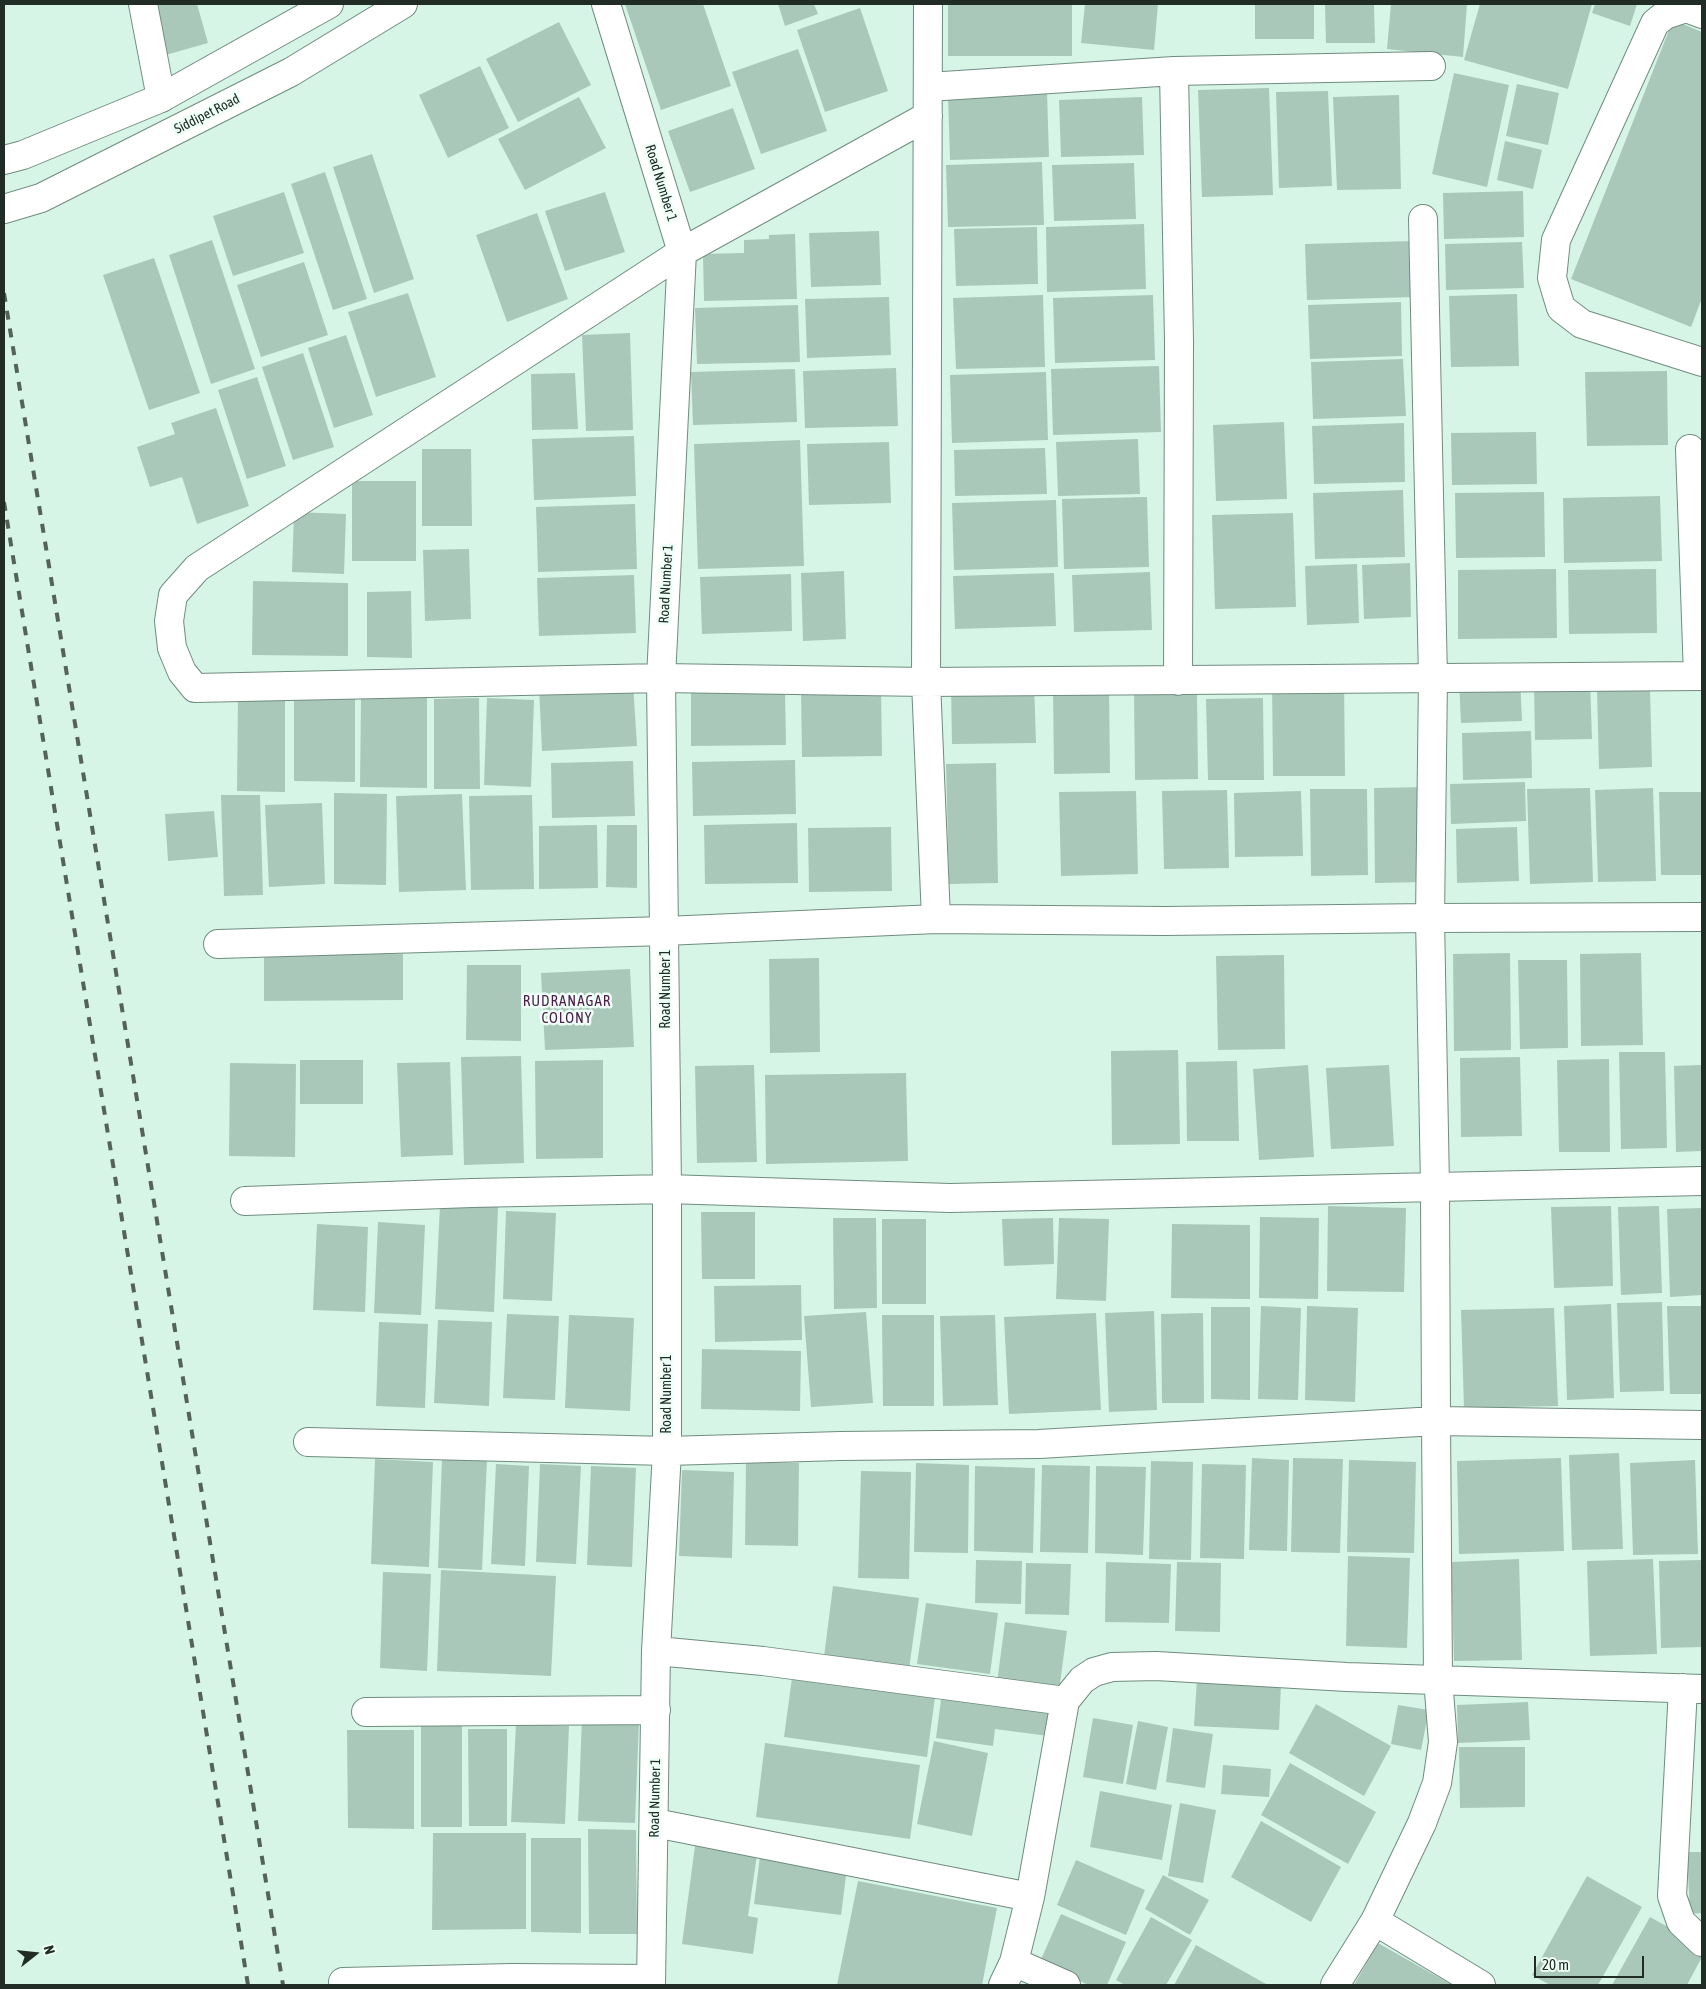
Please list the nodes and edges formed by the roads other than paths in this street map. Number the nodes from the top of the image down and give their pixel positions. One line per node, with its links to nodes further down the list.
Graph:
1 (143, 4): 10 (street)
2 (330, 4): 10 (street)
3 (403, 4): 13 (street, Siddipet Road)
4 (606, 4): 15 (street, Road Number 1)
5 (928, 4): 9 (street)
6 (1702, 14): 16 (street)
7 (1431, 66): 8 (street)
8 (1174, 71): 9 (street); 21 (street)
9 (928, 88): 11 (street)
10 (161, 98): 12 (street)
11 (928, 116): 15 (street); 22 (street)
12 (4, 160)
13 (4, 209)
14 (1423, 219): 20 (street)
15 (682, 252): 19 (street, Road Number 1); 19 (street)
16 (1702, 362)
17 (1690, 449): 18 (street)
18 (1700, 676): 20 (street)
19 (661, 678): 22 (street); 26 (street, Road Number 1)
20 (1433, 678): 21 (street); 24 (street)
21 (1178, 681): 22 (street)
22 (926, 682): 25 (street)
23 (1702, 917): 24 (street)
24 (1430, 918): 25 (street); 29 (street)
25 (936, 919): 26 (street)
26 (665, 931): 27 (street); 30 (street, Road Number 1)
27 (218, 944)
28 (1702, 1181): 29 (street)
29 (1435, 1187): 30 (street); 32 (street)
30 (667, 1189): 31 (street); 35 (street, Road Number 1)
31 (245, 1201)
32 (1436, 1421): 33 (street); 35 (street); 37 (street)
33 (1702, 1425)
34 (308, 1442): 35 (street)
35 (667, 1451): 36 (street, Road Number 1)
36 (657, 1651): 39 (street); 40 (street, Road Number 1)
37 (1438, 1679): 38 (street); 39 (street); 44 (street)
38 (1693, 1689): 45 (street)
39 (1065, 1701): 43 (street)
40 (656, 1710): 41 (street); 42 (street, Road Number 1)
41 (366, 1712)
42 (654, 1823): 43 (street); 49 (street, Road Number 1)
43 (1030, 1897): 46 (street)
44 (1375, 1920): 51 (street); 52 (street)
45 (1702, 1942)
46 (1008, 1974): 50 (street)
47 (343, 1982): 48 (street)
48 (512, 1982): 49 (street)
49 (651, 1982)
50 (1066, 1985)
51 (1335, 1985)
52 (1481, 1985)

